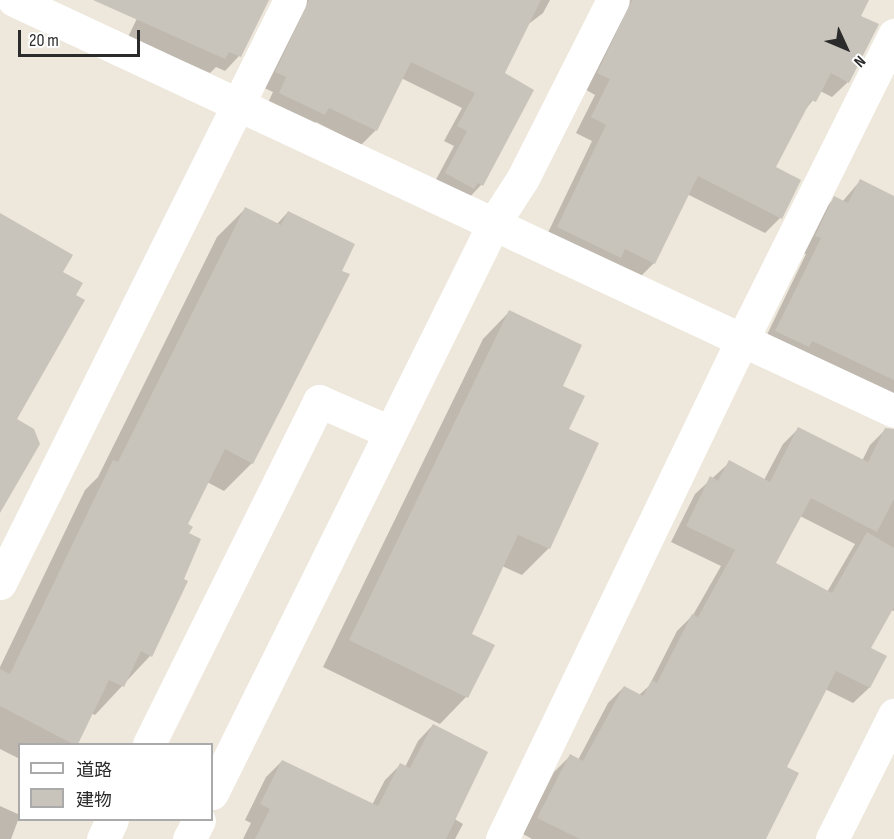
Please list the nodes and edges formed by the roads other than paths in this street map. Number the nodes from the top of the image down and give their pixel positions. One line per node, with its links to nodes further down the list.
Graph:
1 (14, 0): 5 (street)
2 (290, 0): 5 (street)
3 (613, 0): 6 (street)
4 (894, 35): 7 (street)
5 (237, 105): 6 (street); 10 (street)
6 (494, 224): 7 (street); 9 (street)
7 (742, 339): 8 (street); 18 (street)
8 (894, 411)
9 (390, 432): 12 (street); 13 (street)
10 (0, 584)
11 (894, 715): 19 (street)
12 (149, 743)
13 (213, 791)
14 (111, 821): 16 (street)
15 (198, 821): 17 (street)
16 (103, 839)
17 (189, 839)
18 (502, 839)
19 (832, 839)

